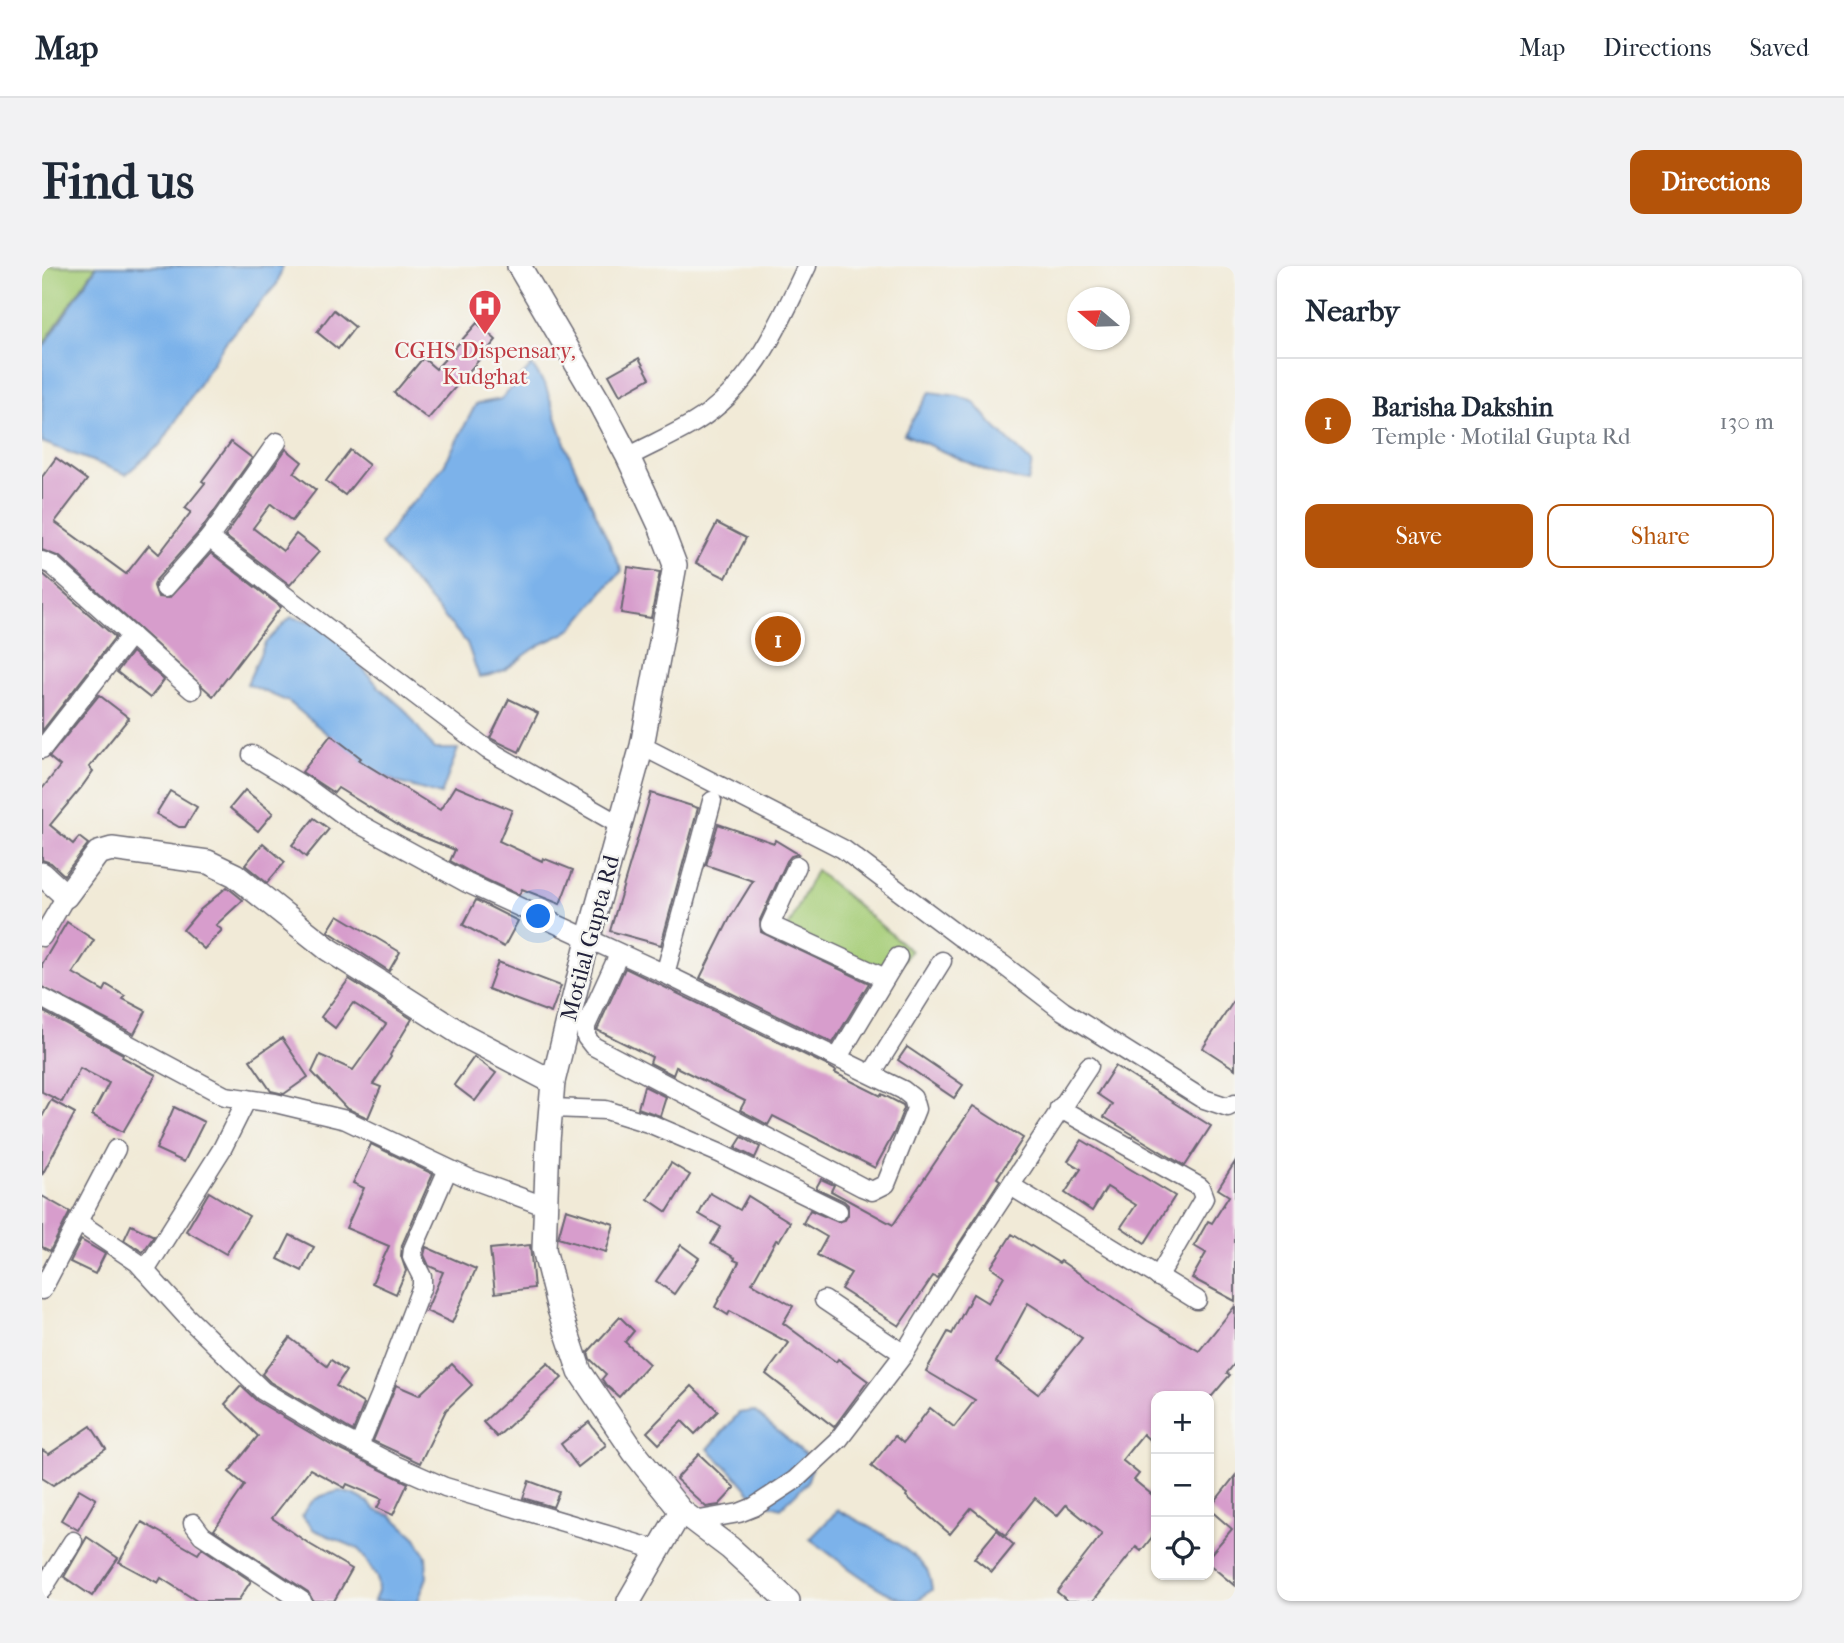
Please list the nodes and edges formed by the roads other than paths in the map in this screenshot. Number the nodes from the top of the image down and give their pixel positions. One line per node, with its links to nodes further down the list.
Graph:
1 (519, 266): 4 (street, Motilal Gupta Rd)
2 (807, 266): 4 (street)
3 (277, 442): 5 (street)
4 (628, 457): 10 (street, Motilal Gupta Rd)
5 (209, 538): 7 (street); 14 (street)
6 (42, 561): 8 (street)
7 (165, 588)
8 (131, 635): 9 (street); 11 (street)
9 (192, 690)
10 (642, 746): 14 (street, Motilal Gupta Rd); 31 (street)
11 (42, 750)
12 (252, 755): 19 (street)
13 (712, 801): 23 (street)
14 (620, 825): 19 (street, Motilal Gupta Rd)
15 (797, 866): 24 (street)
16 (42, 874): 17 (street)
17 (65, 896): 18 (street); 29 (street)
18 (42, 937)
19 (588, 940): 20 (street); 29 (street, Motilal Gupta Rd)
20 (619, 954): 23 (street); 28 (street)
21 (898, 957): 24 (street)
22 (942, 961): 28 (street)
23 (665, 974): 26 (street)
24 (885, 978): 26 (street)
25 (42, 999): 30 (street)
26 (838, 1057): 28 (street)
27 (1089, 1066): 33 (street)
28 (872, 1073)
29 (553, 1082): 32 (street, Motilal Gupta Rd)
30 (247, 1099): 35 (street); 40 (street)
31 (1235, 1103)
32 (551, 1108): 37 (street, Motilal Gupta Rd); 38 (street)
33 (1059, 1108): 36 (street); 41 (street)
34 (116, 1149): 39 (street)
35 (448, 1169): 37 (street); 46 (street)
36 (1011, 1186): 41 (street); 45 (street)
37 (547, 1207): 47 (street, Motilal Gupta Rd)
38 (838, 1211)
39 (78, 1222): 40 (street); 42 (street)
40 (145, 1271): 46 (street)
41 (1158, 1277): 44 (street)
42 (42, 1290)
43 (824, 1300): 45 (street)
44 (1198, 1300)
45 (904, 1354): 47 (street)
46 (359, 1446): 50 (street)
47 (688, 1516): 50 (street); 54 (street, Motilal Gupta Rd)
48 (193, 1523): 52 (street)
49 (73, 1541): 51 (street)
50 (658, 1550): 53 (street)
51 (42, 1590)
52 (302, 1601)
53 (629, 1601)
54 (788, 1601)

